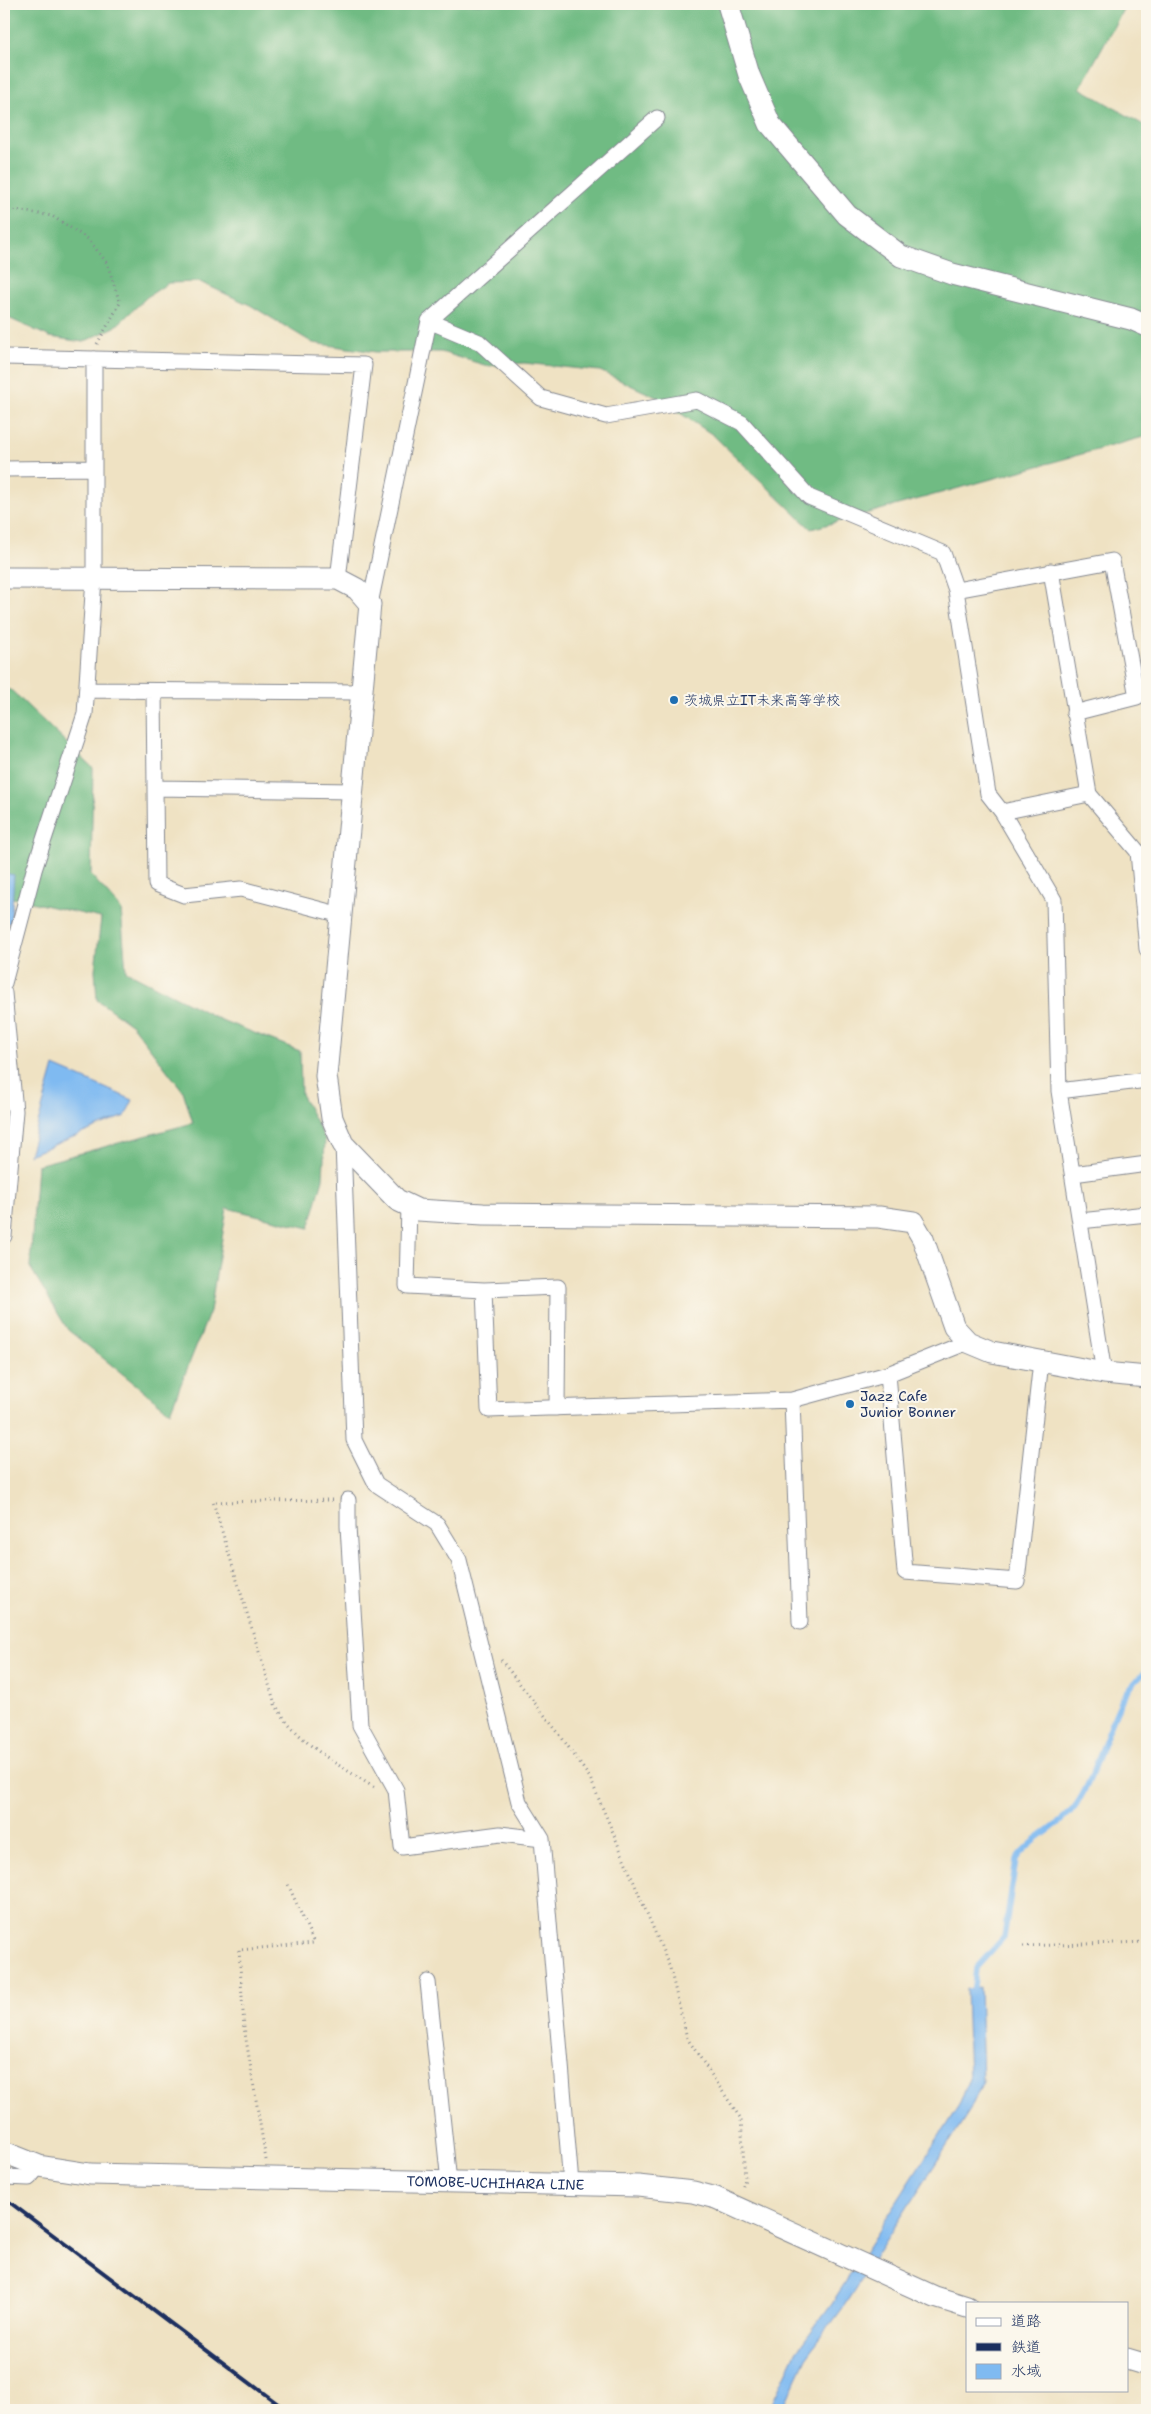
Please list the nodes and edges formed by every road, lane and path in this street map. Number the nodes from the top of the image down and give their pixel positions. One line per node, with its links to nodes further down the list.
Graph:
1 (728, 4): 5 (street)
2 (657, 118): 4 (street)
3 (4, 208): 7 (path)
4 (429, 322): 14 (street); 15 (street)
5 (1147, 326)
6 (4, 357): 7 (street)
7 (94, 359): 8 (street); 13 (street)
8 (94, 468): 9 (street); 12 (street)
9 (4, 469)
10 (1051, 571): 14 (street); 19 (street); 19 (street)
11 (4, 578): 12 (street)
12 (94, 578): 13 (street); 16 (street)
13 (338, 579): 15 (street)
14 (956, 590): 23 (street)
15 (370, 604): 18 (street)
16 (87, 690): 17 (street); 26 (street)
17 (154, 691): 18 (street); 20 (street)
18 (362, 692): 21 (street)
19 (1074, 713): 22 (street)
20 (155, 788): 21 (street); 24 (street)
21 (353, 791): 24 (street)
22 (1089, 794): 23 (street); 25 (street)
23 (1002, 812): 29 (street)
24 (341, 915): 30 (street)
25 (1147, 949)
26 (4, 983)
27 (4, 993): 36 (street)
28 (1147, 1080): 29 (street)
29 (1060, 1091): 32 (street)
30 (343, 1144): 33 (street); 49 (street)
31 (1147, 1164): 32 (street)
32 (1073, 1174): 35 (street)
33 (409, 1206): 37 (street); 38 (street)
34 (1147, 1214): 35 (street)
35 (1080, 1221): 40 (street)
36 (4, 1236)
37 (484, 1290): 44 (street); 44 (street)
38 (968, 1342): 39 (street); 41 (street)
39 (1041, 1361): 40 (street); 41 (street)
40 (1104, 1373): 42 (street)
41 (888, 1374): 43 (street)
42 (1147, 1377)
43 (792, 1400): 44 (street); 46 (street)
44 (557, 1408)
45 (348, 1500): 48 (street); 48 (path)
46 (800, 1622)
47 (499, 1658): 60 (path)
48 (397, 1798): 49 (street)
49 (542, 1839): 59 (street)
50 (287, 1882): 57 (path)
51 (1147, 1942): 52 (path)
52 (1023, 1946)
53 (428, 1982): 58 (street)
54 (4, 2152): 55 (street, TOMOBE-UCHIHARA LINE)
55 (38, 2166): 56 (street); 57 (street, TOMOBE-UCHIHARA LINE)
56 (4, 2176)
57 (270, 2178): 58 (street, TOMOBE-UCHIHARA LINE)
58 (449, 2182): 59 (street, TOMOBE-UCHIHARA LINE)
59 (571, 2184): 60 (street, TOMOBE-UCHIHARA LINE)
60 (735, 2205): 61 (street, TOMOBE-UCHIHARA LINE)
61 (966, 2308)
62 (1128, 2358): 63 (street)
63 (1147, 2365)

